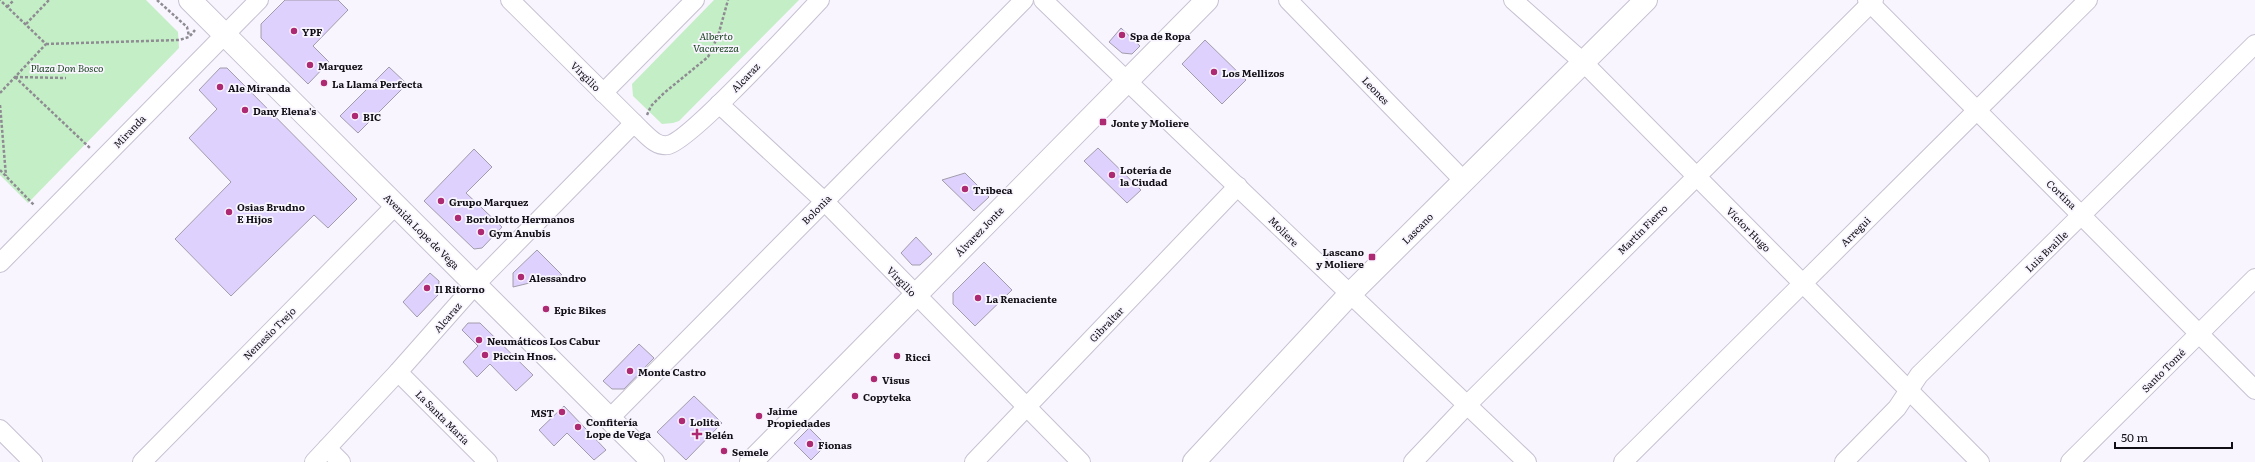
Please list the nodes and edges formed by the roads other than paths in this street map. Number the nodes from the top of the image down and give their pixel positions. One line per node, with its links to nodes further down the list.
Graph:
1 (190, 0): 14 (street, Avenida Lope de Vega)
2 (259, 0): 14 (street, Miranda)
3 (510, 0): 18 (street, Virgilio)
4 (695, 0): 18 (street)
5 (820, 0): 19 (street, Alcaraz)
6 (1024, 0): 26 (street, Bolonia)
7 (1043, 0): 17 (street, Moliere)
8 (1207, 0): 17 (street, Álvarez Jonte)
9 (1288, 0): 24 (street, Leones)
10 (1513, 0): 16 (street, Víctor Hugo)
11 (1646, 0): 16 (street, Lascano)
12 (2088, 0): 20 (street, Arregui)
13 (1871, 1): 20 (street, Cortina); 23 (street, Martín Fierro)
14 (225, 34): 27 (street, Avenida Lope de Vega); 29 (street, Miranda)
15 (2255, 44): 28 (street, Luis Braille)
16 (1584, 63): 23 (street, Víctor Hugo); 24 (street, Lascano)
17 (1127, 80): 25 (street, Moliere); 34 (street, Álvarez Jonte)
18 (603, 93): 21 (street, Virgilio)
19 (719, 104): 22 (street, Alcaraz); 26 (street, Virgilio)
20 (1976, 111): 28 (street, Cortina); 31 (street, Arregui)
21 (637, 126): 22 (street, Virgilio); 32 (street, Alcaraz)
22 (665, 145)
23 (1696, 175): 31 (street, Víctor Hugo); 39 (street, Martín Fierro)
24 (1464, 181): 33 (street, Lascano)
25 (1238, 186): 33 (street, Moliere); 40 (street, Gibraltar)
26 (824, 201): 34 (street, Virgilio); 41 (street, Bolonia)
27 (396, 205): 32 (street, Avenida Lope de Vega); 45 (street, Nemesio Trejo)
28 (2083, 215): 35 (street, Cortina); 37 (street, Luis Braille)
29 (0, 263)
30 (2255, 278): 35 (street, Santo Tomé)
31 (1803, 283): 37 (street, Víctor Hugo); 56 (street, Arregui)
32 (475, 285): 36 (street, Alcaraz); 41 (street, Avenida Lope de Vega)
33 (1349, 295): 39 (street, Moliere); 53 (street, Lascano)
34 (917, 296): 40 (street, Virgilio); 50 (street, Álvarez Jonte)
35 (2200, 334): 38 (street, Cortina); 59 (street, Santo Tomé)
36 (398, 372): 43 (street, Alcaraz); 48 (street, La Santa María)
37 (1910, 390): 57 (street, Luis Braille); 58 (street, Víctor Hugo)
38 (2255, 390)
39 (1467, 405): 54 (street, Martín Fierro); 55 (street, Moliere)
40 (1027, 407): 51 (street, Gibraltar); 52 (street, Virgilio)
41 (610, 418): 49 (street, Avenida Lope de Vega)
42 (0, 429): 44 (street)
43 (327, 448): 46 (street, Alcaraz); 47 (street)
44 (34, 462)
45 (142, 462)
46 (314, 462)
47 (341, 462)
48 (488, 462)
49 (653, 462)
50 (751, 462)
51 (974, 462)
52 (1081, 462)
53 (1194, 462)
54 (1413, 462)
55 (1526, 462)
56 (1623, 462)
57 (1844, 462)
58 (1980, 462)
59 (2070, 462)

